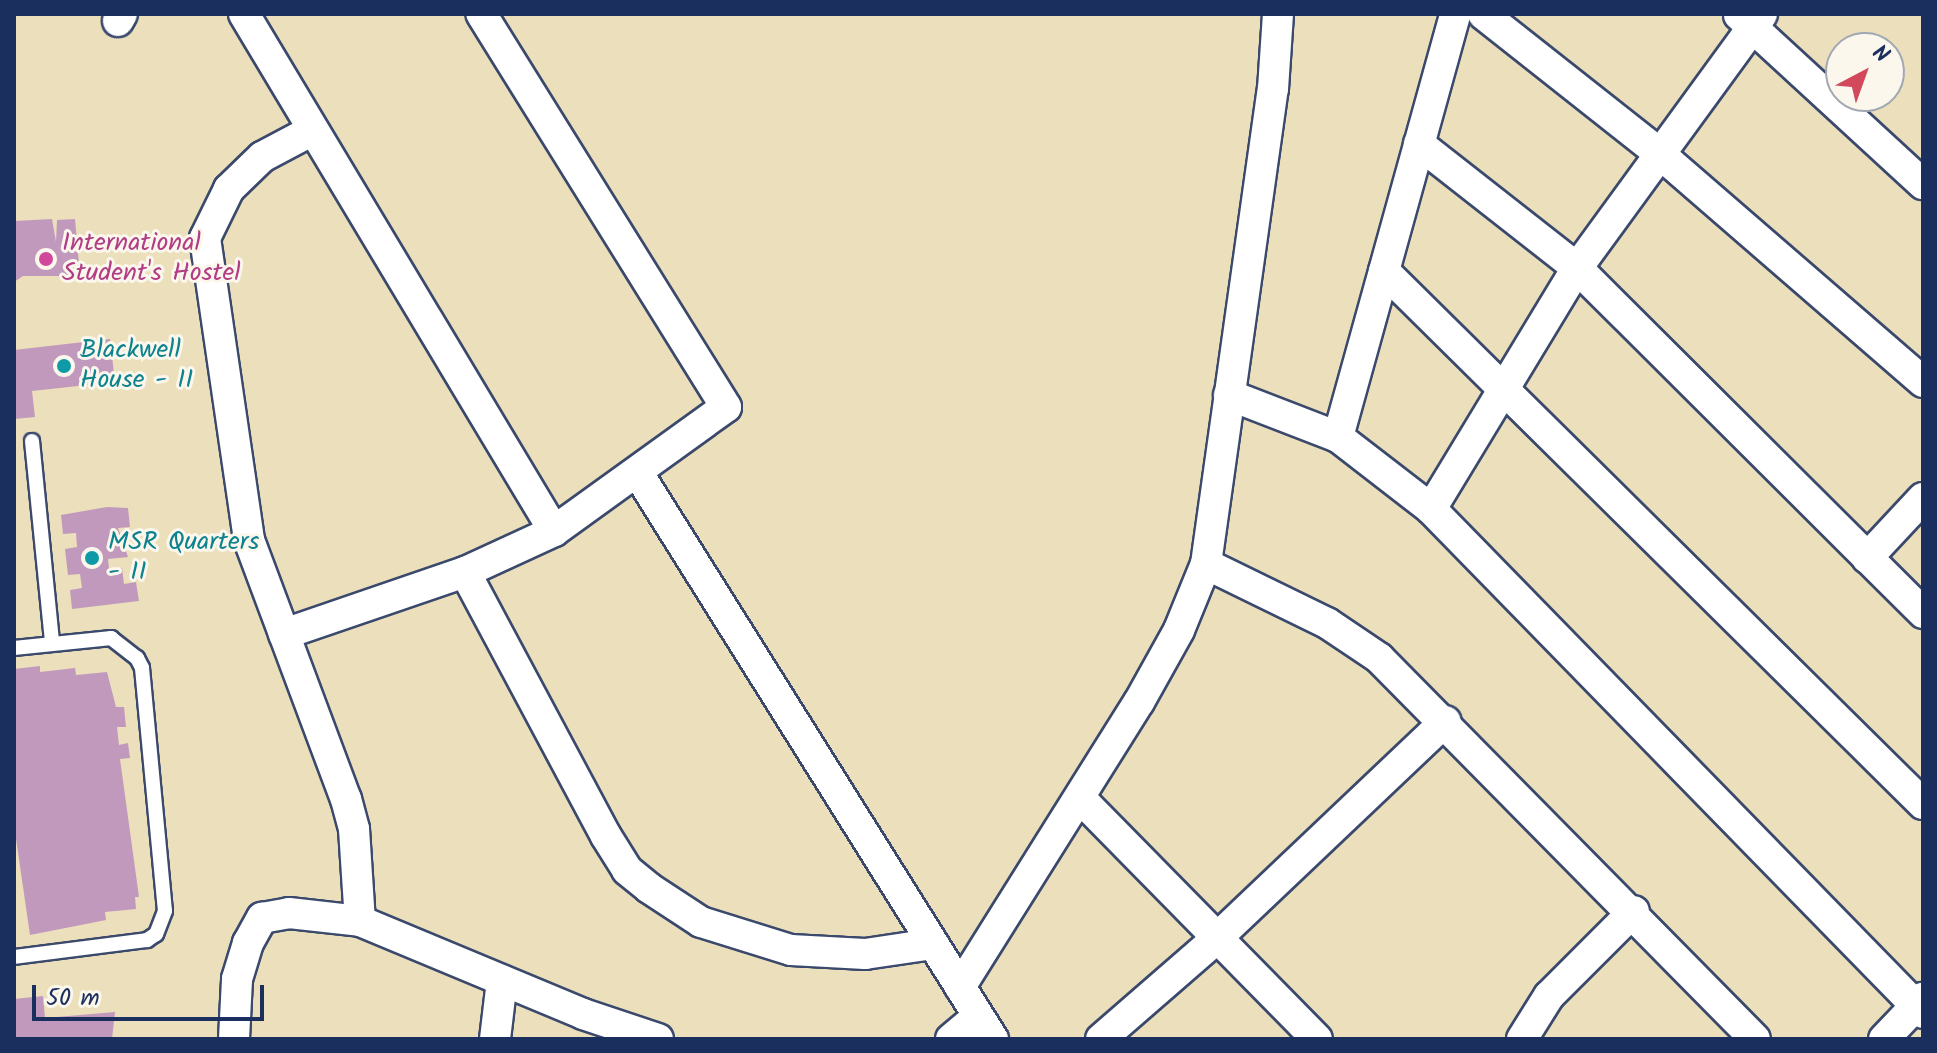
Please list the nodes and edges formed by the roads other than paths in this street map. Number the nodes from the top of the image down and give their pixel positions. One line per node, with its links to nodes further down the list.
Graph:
1 (244, 14): 7 (street)
2 (481, 14): 18 (street)
3 (1278, 14): 15 (street)
4 (1455, 14): 8 (street)
5 (1483, 14): 9 (street)
6 (1751, 18): 9 (street); 10 (street)
7 (311, 131): 21 (street); 26 (street)
8 (1419, 144): 11 (street); 12 (street)
9 (1660, 154): 11 (street); 13 (street)
10 (1923, 184)
11 (1577, 268): 14 (street); 22 (street)
12 (1384, 271): 14 (street); 16 (street)
13 (1923, 382)
14 (1506, 391): 20 (street); 31 (street)
15 (1229, 395): 16 (street); 23 (street)
16 (1338, 437): 20 (street)
17 (32, 441): 27 (lane)
18 (639, 475): 21 (street); 35 (street)
19 (1923, 498): 22 (street)
20 (1431, 509): 39 (street)
21 (554, 531): 24 (street)
22 (1867, 558): 25 (street)
23 (1206, 564): 29 (street); 30 (street)
24 (465, 572): 26 (street); 35 (street)
25 (1923, 613)
26 (284, 634): 33 (street)
27 (52, 643): 28 (lane); 36 (lane)
28 (14, 648)
29 (1446, 721): 32 (street); 34 (street)
30 (1080, 798): 34 (street); 38 (street)
31 (1923, 804)
32 (1634, 911): 47 (street); 48 (street)
33 (360, 921): 37 (street); 42 (street)
34 (1217, 938): 41 (street); 46 (street)
35 (933, 944): 38 (street)
36 (14, 957)
37 (502, 980): 43 (street); 44 (street)
38 (960, 987): 40 (street)
39 (1921, 1005): 49 (street)
40 (986, 1027): 45 (street)
41 (1299, 1033)
42 (234, 1039)
43 (495, 1039)
44 (658, 1039)
45 (951, 1039)
46 (1101, 1039)
47 (1522, 1039)
48 (1755, 1039)
49 (1884, 1039)

